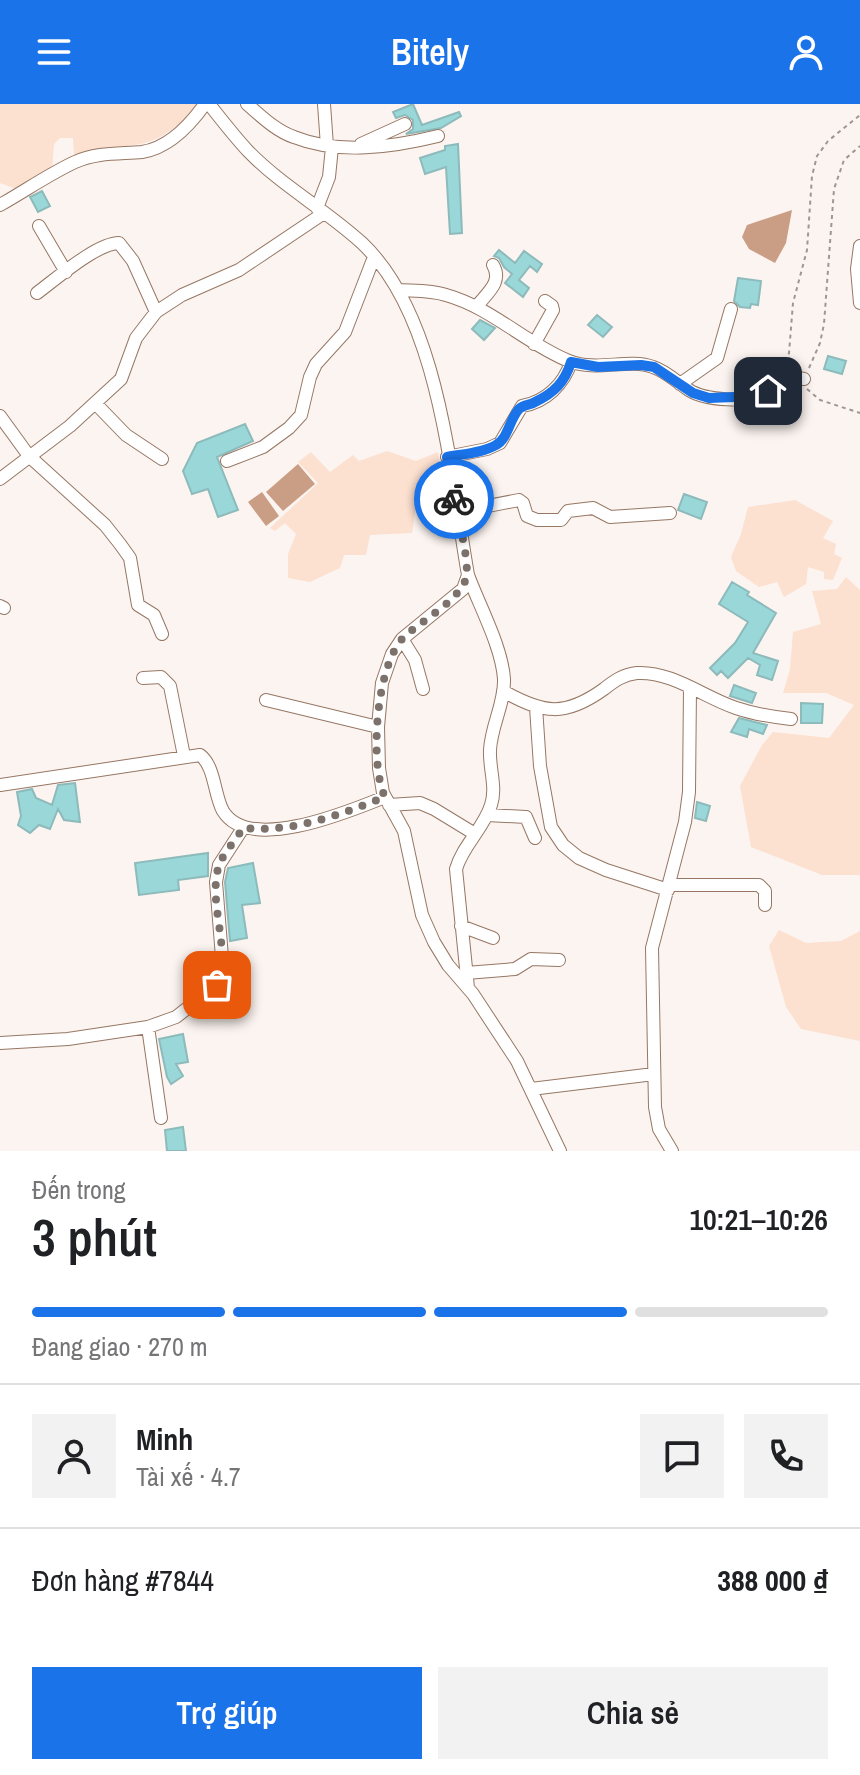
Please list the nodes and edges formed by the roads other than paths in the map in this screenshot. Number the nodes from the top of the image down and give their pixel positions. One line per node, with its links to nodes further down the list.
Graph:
1 (207, 104): 8 (street); 9 (street)
2 (247, 104): 6 (street)
3 (324, 104): 6 (street)
4 (405, 124): 7 (street)
5 (438, 136): 7 (street)
6 (329, 146): 7 (street); 9 (street)
7 (354, 147)
8 (0, 205)
9 (320, 210): 12 (street); 21 (street)
10 (39, 226): 14 (street)
11 (860, 246): 18 (street)
12 (374, 257): 15 (street); 31 (street)
13 (493, 265): 19 (street)
14 (66, 272): 16 (street); 21 (street)
15 (398, 290): 19 (street); 29 (street)
16 (37, 293)
17 (545, 301): 22 (street)
18 (860, 303)
19 (477, 306): 22 (street)
20 (731, 309): 25 (street)
21 (156, 312): 26 (street)
22 (534, 344): 23 (street)
23 (571, 362): 25 (street); 29 (street)
24 (804, 379): 25 (street)
25 (680, 384)
26 (95, 403): 28 (street); 30 (street)
27 (0, 416): 28 (street)
28 (29, 456): 32 (street); 36 (street)
29 (447, 457): 33 (street)
30 (162, 459)
31 (227, 461)
32 (0, 479)
33 (457, 512): 34 (street); 35 (street)
34 (670, 513)
35 (468, 575): 37 (street); 41 (street)
36 (162, 634)
37 (402, 639): 40 (street); 45 (street)
38 (143, 678): 46 (street)
39 (688, 687): 43 (street); 44 (street); 53 (street)
40 (423, 689)
41 (503, 691): 43 (street); 49 (street)
42 (266, 700): 45 (street)
43 (536, 707): 53 (street)
44 (791, 719)
45 (378, 727): 48 (street)
46 (184, 756): 47 (street); 50 (street)
47 (0, 785)
48 (387, 801): 50 (street); 51 (street); 59 (street)
49 (487, 815): 51 (street); 52 (street)
50 (243, 828): 60 (street)
51 (475, 834): 55 (street)
52 (535, 838)
53 (667, 888): 54 (street); 62 (street)
54 (765, 905)
55 (461, 926): 56 (street); 58 (street)
56 (493, 938)
57 (559, 960): 58 (street)
58 (466, 973): 59 (street)
59 (468, 988): 63 (street)
60 (148, 1027): 61 (street); 64 (street)
61 (0, 1043)
62 (654, 1074): 63 (street); 66 (street)
63 (531, 1089): 65 (street)
64 (161, 1118)
65 (560, 1151)
66 (672, 1151)

